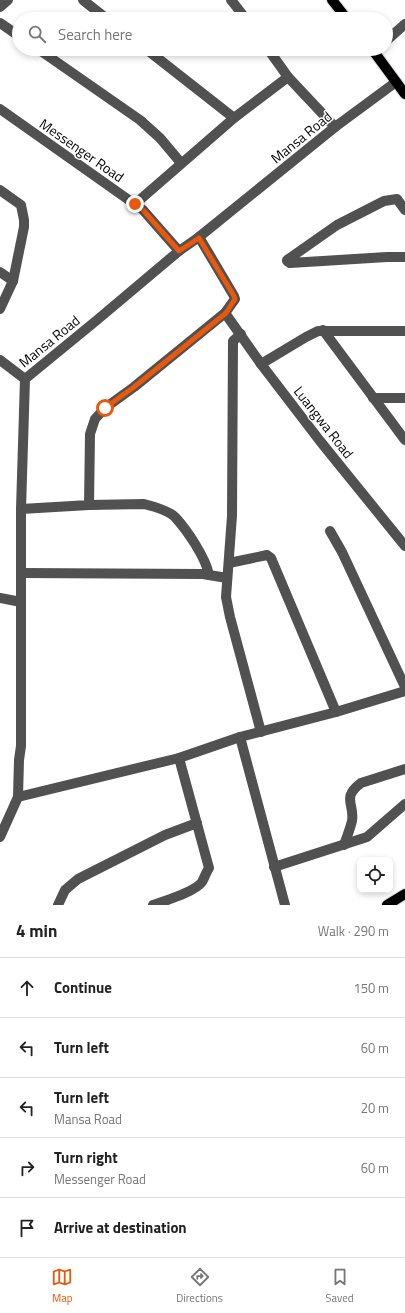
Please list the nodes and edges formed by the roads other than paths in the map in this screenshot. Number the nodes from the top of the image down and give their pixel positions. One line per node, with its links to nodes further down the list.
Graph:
1 (8, 0): 5 (street)
2 (83, 0): 6 (street)
3 (231, 0): 7 (street)
4 (332, 0): 8 (main road)
5 (0, 7)
6 (98, 12)
7 (240, 12)
8 (341, 12)
9 (0, 23): 11 (street)
10 (405, 24): 12 (street)
11 (12, 31)
12 (393, 35)
13 (48, 56): 23 (street)
14 (155, 56): 21 (street)
15 (273, 56): 17 (street)
16 (379, 56): 18 (main road)
17 (288, 77): 21 (street); 22 (street)
18 (396, 82): 19 (main road); 22 (street, Mansa Road)
19 (405, 94)
20 (0, 109): 25 (street, Messenger Road)
21 (234, 118): 23 (street)
22 (335, 127): 27 (street, Mansa Road)
23 (181, 164): 25 (street)
24 (0, 190): 31 (street)
25 (135, 204): 28 (street, Messenger Road)
26 (405, 210): 29 (street)
27 (199, 238): 28 (street, Mansa Road); 33 (street)
28 (179, 251): 39 (street, Mansa Road)
29 (405, 257)
30 (0, 272): 31 (street)
31 (13, 281): 32 (street)
32 (0, 309)
33 (226, 313): 36 (street, Luangwa Road); 43 (street)
34 (323, 330): 35 (street); 38 (street); 40 (street)
35 (405, 331)
36 (241, 334): 38 (street, Luangwa Road); 47 (street)
37 (0, 360): 39 (street)
38 (261, 364): 46 (street, Luangwa Road)
39 (25, 379): 44 (street, Mansa Road)
40 (373, 398): 41 (street); 42 (street)
41 (405, 398)
42 (405, 440)
43 (88, 505): 44 (street); 49 (street)
44 (21, 509): 48 (street, Mansa Road)
45 (330, 531): 53 (street)
46 (405, 546)
47 (229, 563): 50 (street); 55 (street)
48 (20, 573): 49 (street); 52 (street, Mansa Road)
49 (209, 575): 50 (street)
50 (227, 578): 56 (street)
51 (0, 598): 52 (street)
52 (21, 602): 60 (street, Mansa Road)
53 (405, 687)
54 (405, 691): 55 (street)
55 (336, 712): 56 (street)
56 (261, 732): 57 (street)
57 (240, 737): 58 (street); 65 (street)
58 (179, 758): 60 (street); 62 (street)
59 (405, 769): 64 (street)
60 (18, 797): 63 (street, Mansa Road)
61 (405, 804): 64 (street)
62 (197, 823): 67 (street); 68 (street)
63 (0, 835)
64 (344, 845): 65 (street)
65 (274, 867): 69 (street)
66 (405, 894): 70 (main road)
67 (58, 905)
68 (153, 905)
69 (285, 905)
70 (387, 905)

